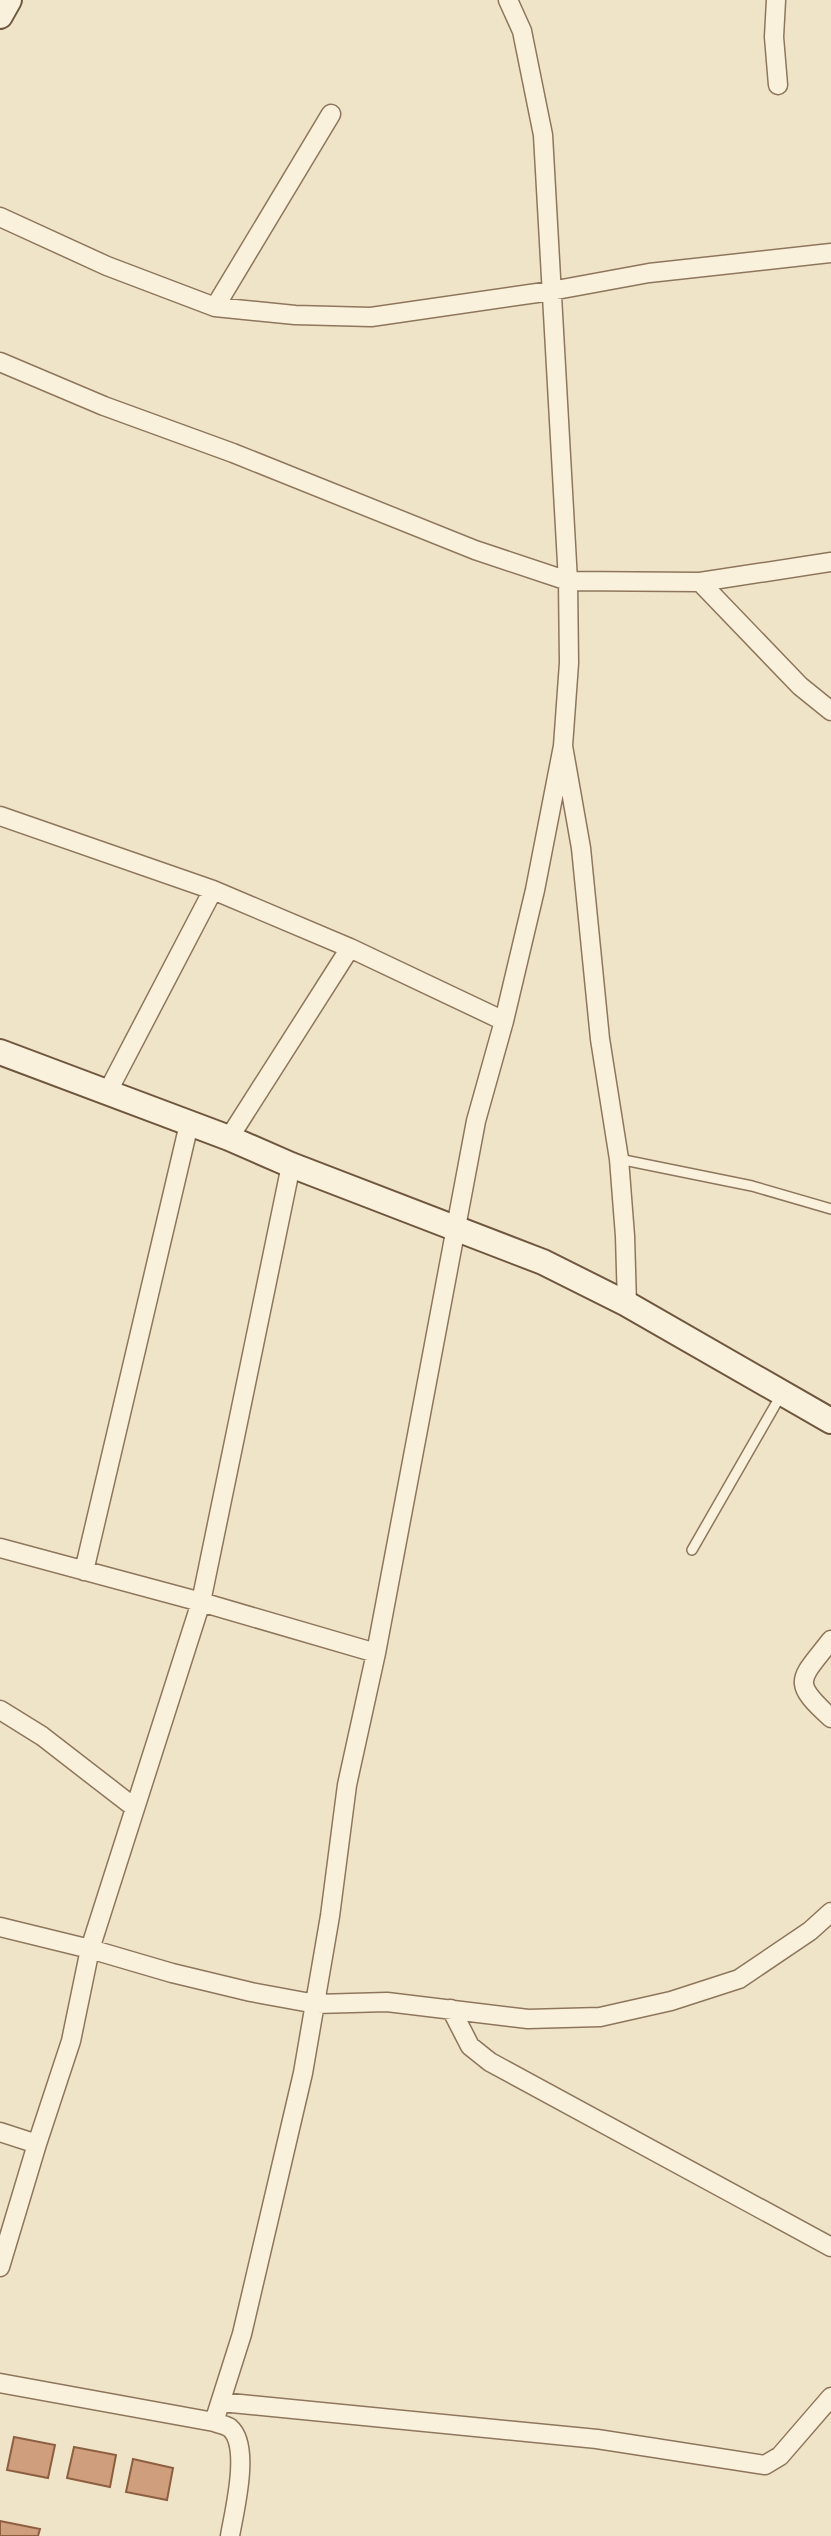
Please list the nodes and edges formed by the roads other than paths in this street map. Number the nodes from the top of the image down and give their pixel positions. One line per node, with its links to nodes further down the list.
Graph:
1 (9, 0): 4 (street)
2 (508, 0): 9 (street)
3 (776, 0): 5 (street)
4 (0, 16)
5 (778, 85)
6 (331, 114): 10 (street)
7 (0, 217): 10 (street)
8 (831, 253): 9 (street)
9 (551, 291): 10 (street); 13 (street)
10 (215, 307)
11 (0, 362): 13 (street)
12 (831, 562): 14 (street)
13 (568, 581): 14 (street); 16 (street)
14 (700, 582): 15 (street)
15 (831, 711)
16 (563, 746): 20 (street); 25 (street)
17 (0, 816): 18 (street)
18 (213, 890): 19 (street); 22 (street)
19 (350, 948): 20 (street); 24 (street)
20 (504, 1021): 28 (street)
21 (0, 1052): 22 (street)
22 (107, 1093): 23 (street)
23 (188, 1124): 24 (street); 34 (street)
24 (229, 1138): 26 (street)
25 (619, 1159): 27 (lane); 29 (street)
26 (291, 1165): 28 (street); 35 (street)
27 (831, 1209)
28 (457, 1228): 29 (street); 37 (street)
29 (627, 1304): 30 (street)
30 (781, 1395): 31 (street); 33 (lane)
31 (831, 1421)
32 (0, 1548): 34 (street)
33 (692, 1550)
34 (84, 1571): 35 (street)
35 (201, 1602): 37 (street); 40 (street)
36 (831, 1640): 39 (street)
37 (376, 1653): 44 (street)
38 (0, 1710): 40 (street)
39 (831, 1718)
40 (135, 1808): 43 (street)
41 (831, 1912): 45 (street)
42 (0, 1927): 43 (street)
43 (90, 1949): 44 (street); 47 (street)
44 (316, 2004): 45 (street); 52 (street)
45 (451, 2009): 48 (street)
46 (0, 2132): 47 (street)
47 (37, 2144): 49 (street)
48 (831, 2247)
49 (0, 2267)
50 (0, 2383): 53 (street)
51 (831, 2398): 52 (street)
52 (221, 2402): 53 (street)
53 (214, 2422): 54 (street)
54 (230, 2536)

